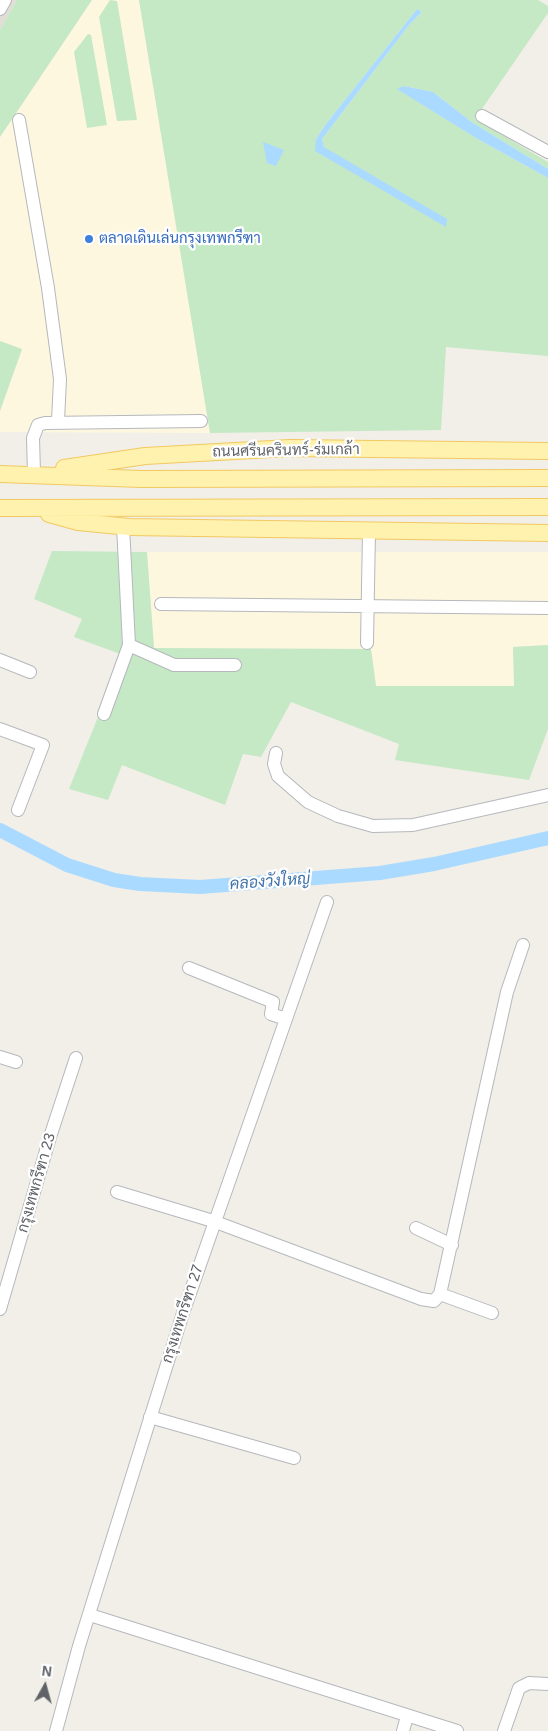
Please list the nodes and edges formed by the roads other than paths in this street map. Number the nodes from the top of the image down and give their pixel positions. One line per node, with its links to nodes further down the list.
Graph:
1 (5, 0): 2 (street)
2 (0, 9)
3 (482, 116): 5 (street)
4 (19, 120): 6 (street)
5 (548, 152)
6 (58, 421): 7 (street); 10 (street)
7 (201, 421)
8 (548, 451): 10 (main road, ถนนศรีนครินทร์-ร่มเกล้า)
9 (0, 474): 10 (main road, ถนนศรีนครินทร์-ร่มเกล้า)
10 (30, 474): 11 (main road, ถนนศรีนครินทร์-ร่มเกล้า)
11 (548, 478)
12 (548, 507): 14 (main road)
13 (0, 508): 14 (main road)
14 (30, 508): 15 (main road)
15 (123, 526): 16 (main road); 22 (street)
16 (368, 532): 17 (main road); 19 (street)
17 (548, 534)
18 (161, 604): 19 (street)
19 (368, 606): 20 (street); 21 (street)
20 (548, 608)
21 (367, 644)
22 (129, 645): 24 (street); 26 (street)
23 (0, 660): 25 (street)
24 (235, 665)
25 (30, 672)
26 (104, 714)
27 (0, 729): 30 (street)
28 (276, 753): 29 (street)
29 (548, 795)
30 (18, 810)
31 (327, 902): 34 (street, กรุงเทพกรีฑา 27)
32 (523, 945): 41 (street)
33 (189, 968): 34 (street)
34 (286, 1018): 39 (street, กรุงเทพกรีฑา 27)
35 (0, 1057): 37 (street)
36 (76, 1058): 43 (street, กรุงเทพกรีฑา 23)
37 (16, 1062)
38 (117, 1192): 39 (street)
39 (213, 1221): 42 (street); 45 (street, กรุงเทพกรีฑา 27)
40 (416, 1228): 41 (street)
41 (452, 1245): 42 (street)
42 (440, 1294): 44 (street)
43 (0, 1309)
44 (492, 1313)
45 (150, 1417): 46 (street); 47 (street, กรุงเทพกรีฑา 27)
46 (294, 1458)
47 (90, 1615): 49 (street); 50 (street, กรุงเทพกรีฑา 27)
48 (547, 1681): 53 (street)
49 (407, 1716): 51 (street); 52 (street)
50 (56, 1731)
51 (403, 1731)
52 (457, 1731)
53 (504, 1731)

